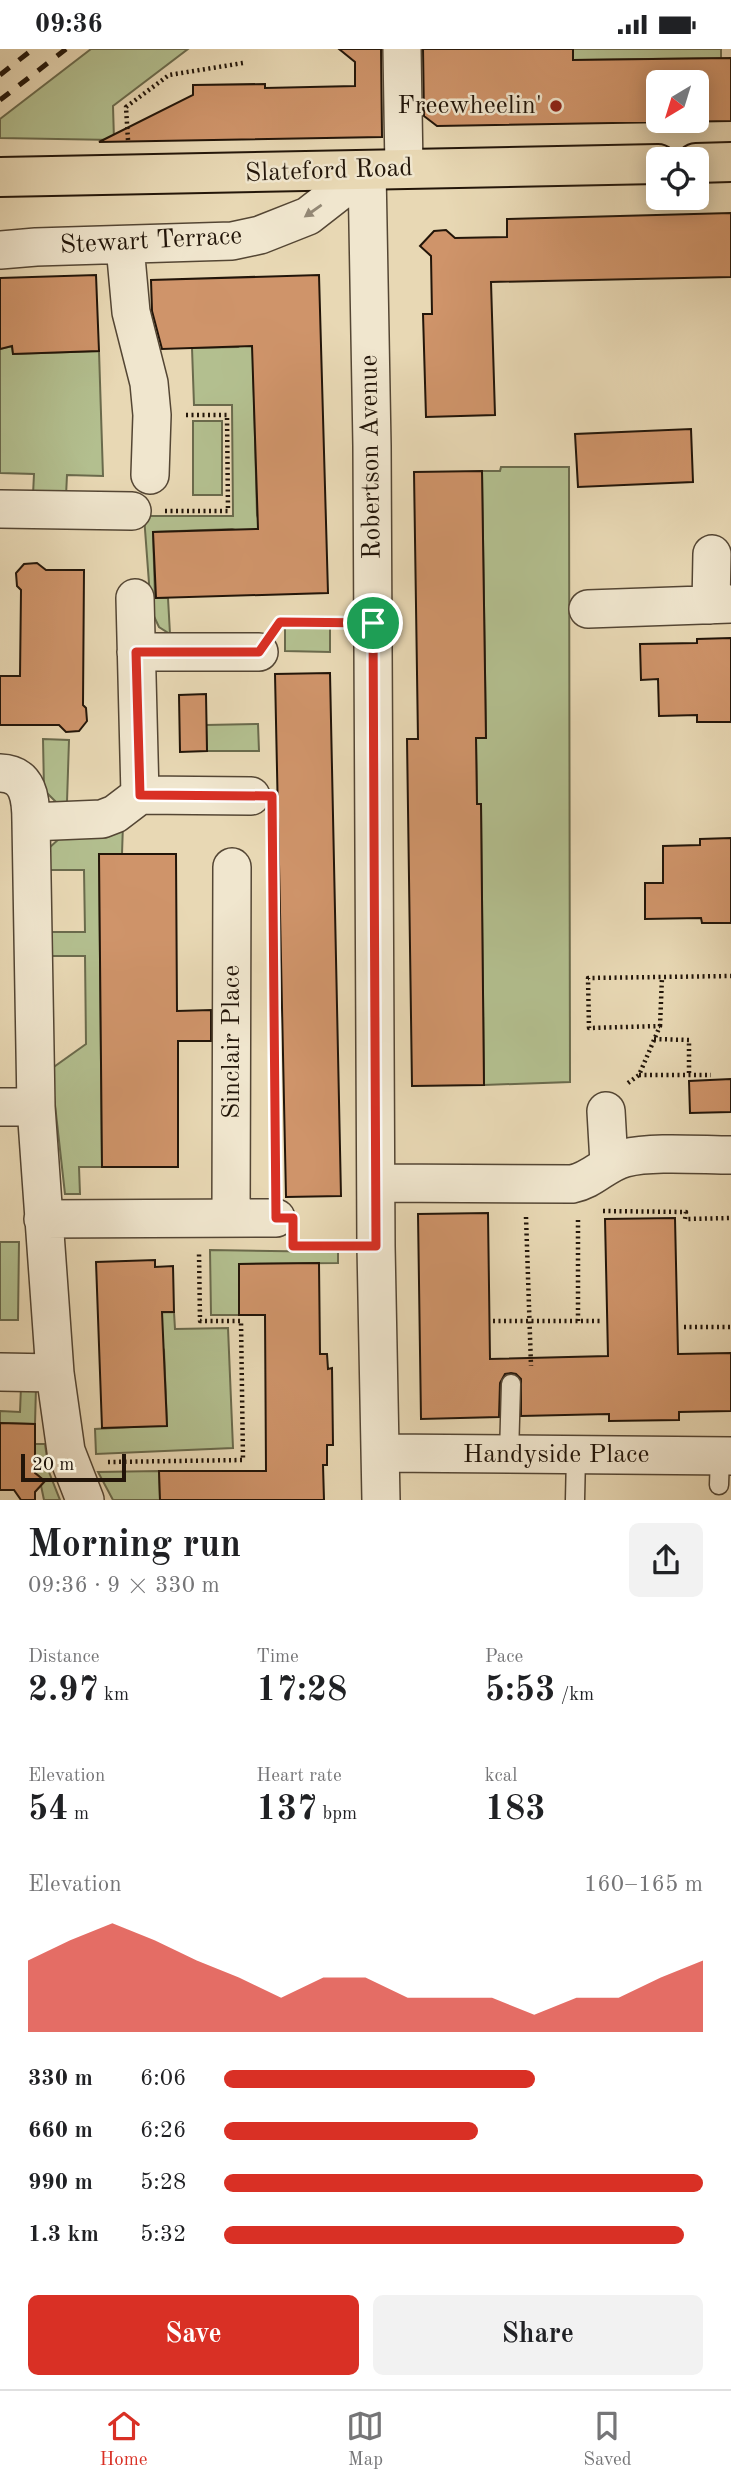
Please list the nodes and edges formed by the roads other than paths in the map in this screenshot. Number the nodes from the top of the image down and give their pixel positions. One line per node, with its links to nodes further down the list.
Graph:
1 (402, 49): 5 (street, Robertson Avenue)
2 (731, 162): 3 (main road)
3 (709, 163)
4 (646, 164): 5 (main road, Slateford Road)
5 (386, 169): 6 (main road, Slateford Road); 7 (street, Stewart Terrace, one-way to 7); 28 (street, Robertson Avenue)
6 (0, 177)
7 (125, 246): 8 (street, Stewart Terrace); 9 (street)
8 (0, 250)
9 (150, 475)
10 (0, 509): 11 (street)
11 (132, 511)
12 (712, 554): 14 (street)
13 (135, 598): 16 (street)
14 (721, 605): 15 (street)
15 (588, 609)
16 (136, 652): 17 (street); 19 (street)
17 (259, 652)
18 (0, 773): 21 (street)
19 (140, 795): 20 (street); 21 (street)
20 (251, 796)
21 (31, 822): 24 (street)
22 (232, 867): 29 (street, Sinclair Place)
23 (0, 1107): 24 (street)
24 (36, 1107): 31 (street)
25 (606, 1111): 27 (street)
26 (731, 1155): 27 (street)
27 (610, 1163): 28 (street)
28 (377, 1183): 35 (street, Robertson Avenue)
29 (215, 1217): 30 (street); 31 (street)
30 (276, 1218)
31 (43, 1219): 33 (street)
32 (0, 1372): 33 (street)
33 (55, 1373): 39 (street)
34 (511, 1384): 36 (lane)
35 (382, 1453): 36 (street, Handyside Place); 40 (street, Robertson Avenue)
36 (509, 1455): 37 (street, Handyside Place)
37 (576, 1455): 38 (street, Handyside Place); 41 (lane)
38 (723, 1466)
39 (86, 1500)
40 (381, 1500)
41 (575, 1500)

